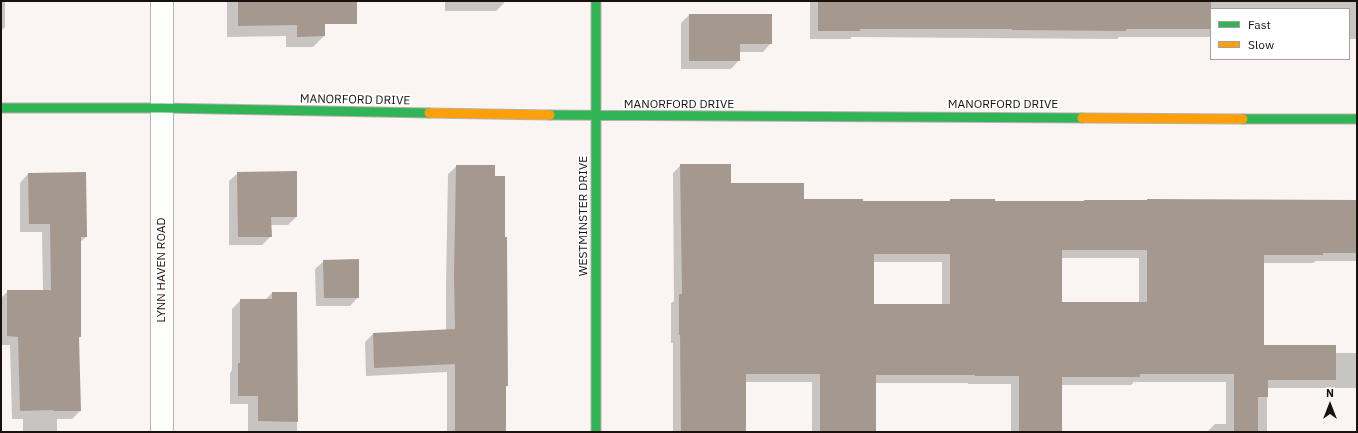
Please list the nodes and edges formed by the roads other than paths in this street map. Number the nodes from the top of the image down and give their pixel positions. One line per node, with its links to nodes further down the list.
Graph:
1 (162, 1): 4 (street, LYNN HAVEN ROAD)
2 (596, 1): 5 (street, WESTMINSTER DRIVE)
3 (1, 108): 4 (street, MANORFORD DRIVE)
4 (162, 108): 5 (street, MANORFORD DRIVE); 7 (street, LYNN HAVEN ROAD)
5 (596, 116): 6 (street, MANORFORD DRIVE); 8 (street, WESTMINSTER DRIVE)
6 (1357, 119)
7 (162, 432)
8 (596, 432)

